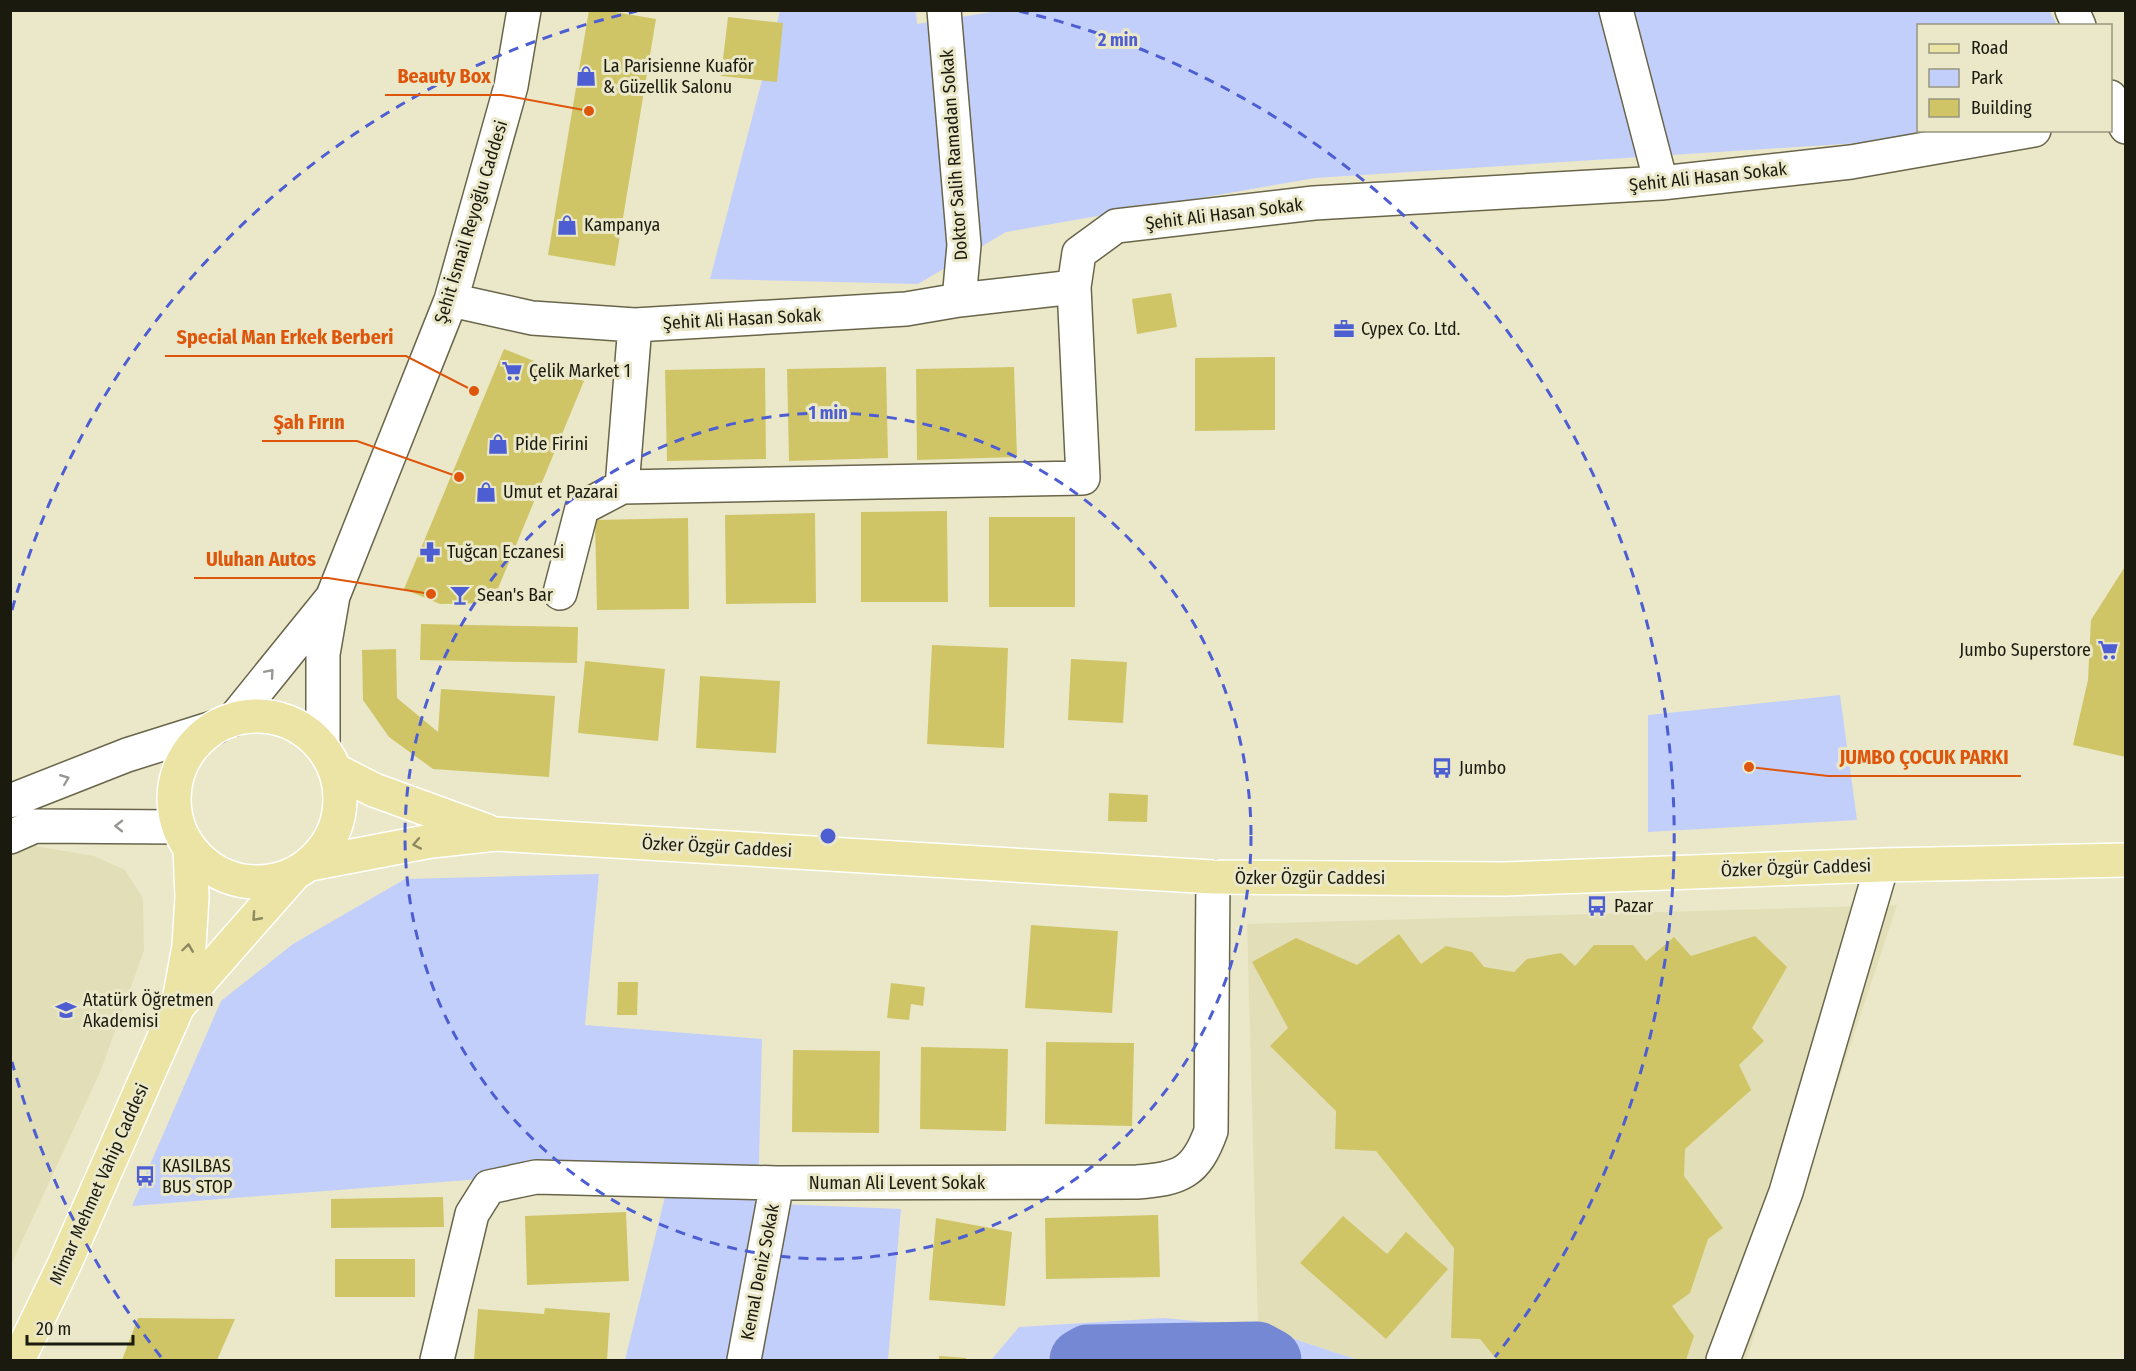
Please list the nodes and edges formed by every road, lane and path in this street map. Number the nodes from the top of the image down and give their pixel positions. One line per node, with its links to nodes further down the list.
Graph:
1 (524, 10): 9 (street, Şehit İsmail Reyoğlu Caddesi)
2 (944, 10): 10 (street, Doktor Salih Ramadan Sokak)
3 (1616, 10): 7 (street)
4 (2072, 10): 5 (street)
5 (2078, 24)
6 (2023, 132): 7 (street, Şehit Ali Hasan Sokak)
7 (1661, 183): 8 (street, Şehit Ali Hasan Sokak)
8 (1074, 287): 10 (street, Şehit Ali Hasan Sokak); 12 (street)
9 (451, 300): 11 (street, Şehit Ali Hasan Sokak); 14 (street, Şehit İsmail Reyoğlu Caddesi)
10 (959, 300): 11 (street, Şehit Ali Hasan Sokak)
11 (635, 325): 12 (street)
12 (622, 487): 13 (street)
13 (560, 593)
14 (333, 596): 15 (street, Şehit İsmail Reyoğlu Caddesi, one-way to 14); 16 (street, Şehit İsmail Reyoğlu Caddesi)
15 (225, 723): 16 (main road); 17 (street, one-way to 15); 20 (main road)
16 (329, 759): 18 (main road, Özker Özgür Caddesi); 23 (main road)
17 (10, 801)
18 (496, 834): 23 (main road, Özker Özgür Caddesi, one-way to 23); 24 (main road, Özker Özgür Caddesi)
19 (10, 837): 20 (street, one-way to 19)
20 (184, 838): 23 (main road); 25 (main road, Mimar Mehmet Vahip Caddesi, one-way to 20)
21 (2126, 860): 22 (main road, Özker Özgür Caddesi)
22 (1882, 865): 24 (main road, Özker Özgür Caddesi); 30 (street)
23 (302, 869): 25 (main road, Mimar Mehmet Vahip Caddesi, one-way to 25)
24 (1214, 877): 26 (street, Numan Ali Levent Sokak)
25 (178, 1006): 27 (main road, Mimar Mehmet Vahip Caddesi)
26 (777, 1183): 28 (street, Numan Ali Levent Sokak); 29 (street, Kemal Deniz Sokak)
27 (18, 1360)
28 (437, 1360)
29 (744, 1360)
30 (1724, 1360)

